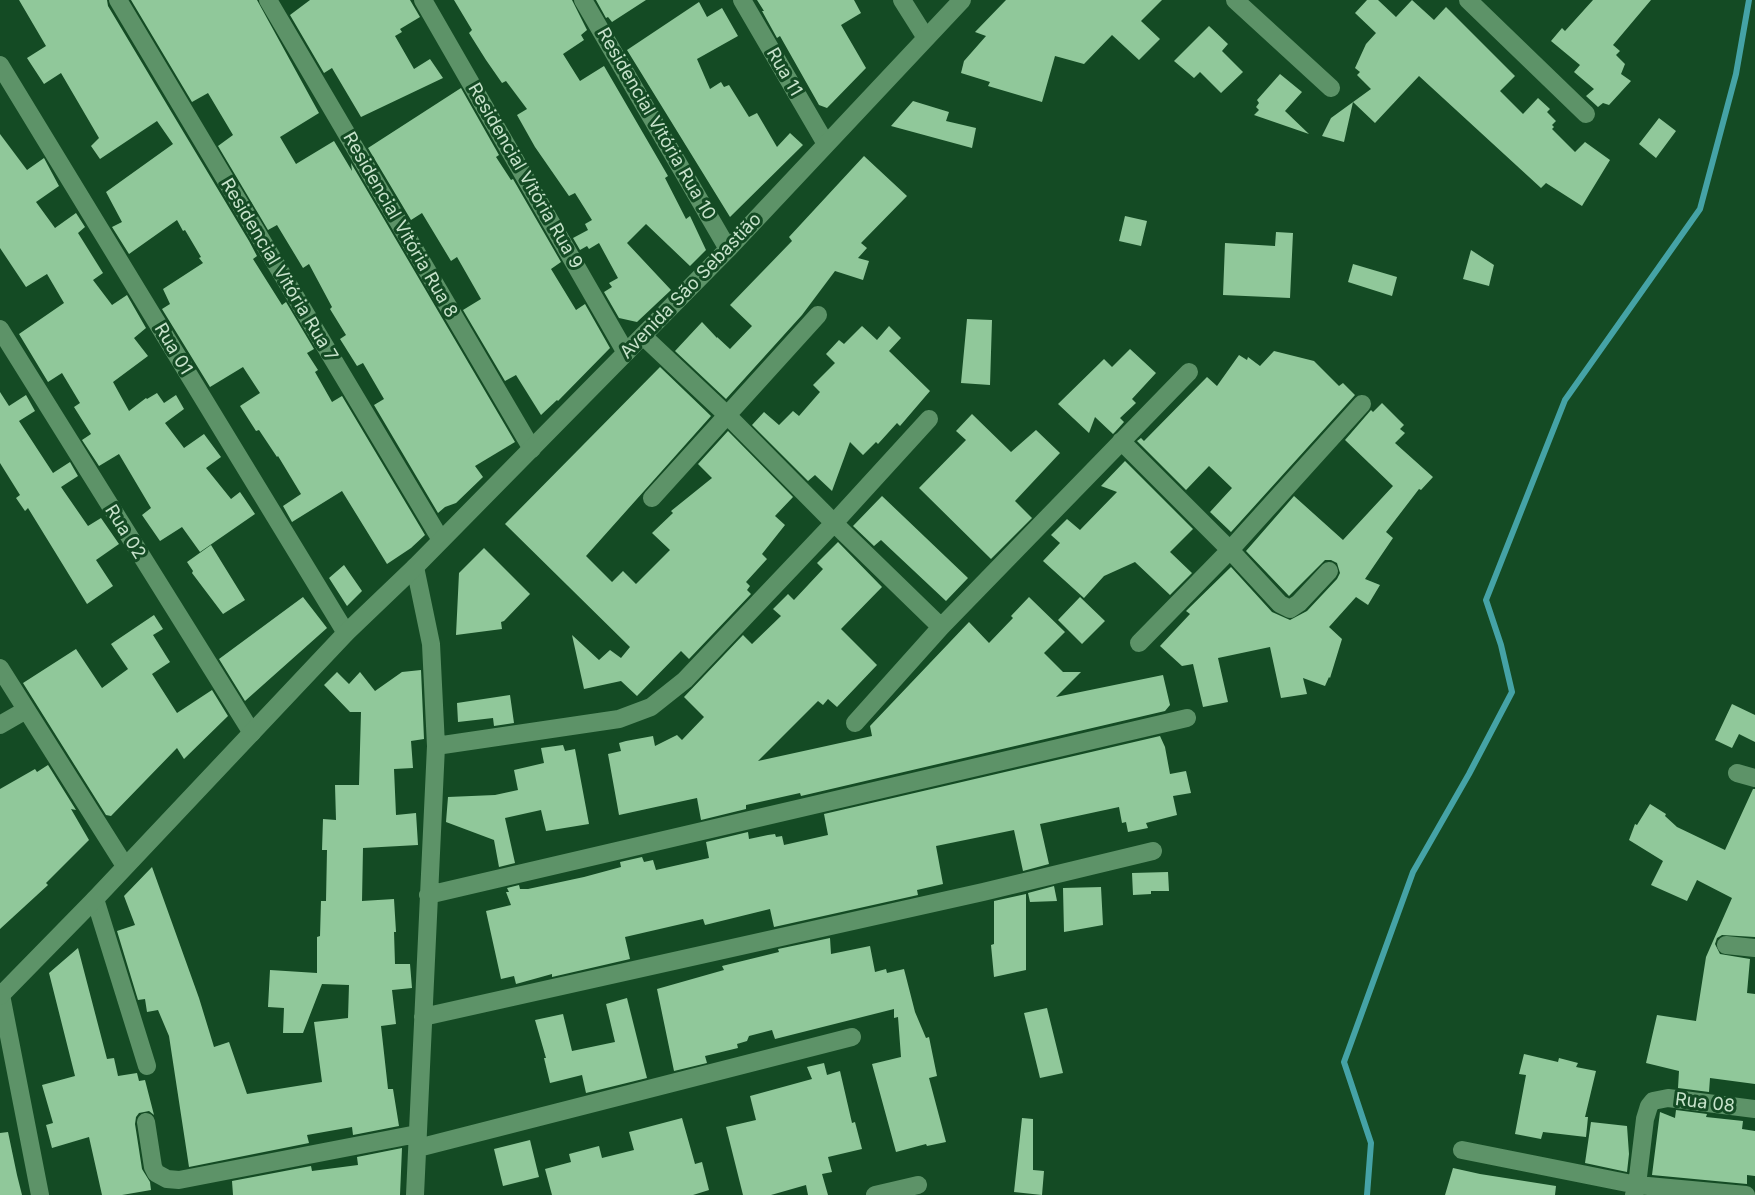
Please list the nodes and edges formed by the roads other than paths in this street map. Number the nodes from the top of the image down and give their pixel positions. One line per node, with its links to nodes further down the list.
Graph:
1 (118, 0): 28 (street, Residencial Vitória Rua 7)
2 (268, 0): 25 (street, Residencial Vitória Rua 8)
3 (423, 0): 19 (street, Residencial Vitória Rua 9)
4 (583, 0): 15 (street, Residencial Vitória Rua 10)
5 (742, 0): 14 (street, Rua 11)
6 (902, 0): 10 (street)
7 (962, 0): 10 (street, Avenida São Sebastião)
8 (1235, 0): 12 (street)
9 (1468, 0): 13 (street)
10 (926, 38): 14 (street, Avenida São Sebastião)
11 (0, 65): 33 (street, Rua 01)
12 (1331, 88)
13 (1586, 114)
14 (826, 144): 15 (street, Avenida São Sebastião)
15 (728, 249): 18 (street, Avenida São Sebastião)
16 (818, 315): 22 (street)
17 (0, 330): 40 (street, Rua 02)
18 (643, 336): 19 (street, Avenida São Sebastião); 22 (street)
19 (626, 353): 25 (street, Avenida São Sebastião)
20 (1189, 372): 24 (street)
21 (1362, 404): 29 (street)
22 (728, 416): 26 (street); 27 (street)
23 (929, 419): 27 (street)
24 (1120, 441): 29 (street); 32 (street)
25 (532, 449): 28 (street, Avenida São Sebastião)
26 (652, 498)
27 (834, 523): 32 (street); 41 (street)
28 (441, 540): 30 (street, Avenida São Sebastião)
29 (1230, 550): 31 (street); 34 (street)
30 (415, 567): 33 (street, Avenida São Sebastião); 41 (street)
31 (1329, 571)
32 (942, 627): 38 (street)
33 (346, 633): 40 (street, Avenida São Sebastião)
34 (1139, 643)
35 (0, 668): 36 (street)
36 (26, 710): 39 (street); 43 (street)
37 (1187, 718): 44 (street)
38 (855, 723)
39 (0, 725)
40 (252, 733): 43 (street, Avenida São Sebastião)
41 (436, 746): 44 (street)
42 (1153, 851): 49 (street)
43 (125, 866): 45 (street, Avenida São Sebastião)
44 (428, 894): 49 (street)
45 (95, 899): 48 (street, Avenida São Sebastião); 51 (street)
46 (1726, 945): 47 (street)
47 (1755, 948)
48 (0, 996): 58 (street)
49 (423, 1017): 54 (street)
50 (852, 1037): 54 (street)
51 (147, 1066)
52 (1755, 1109): 57 (street, Rua 08)
53 (146, 1122): 54 (street)
54 (417, 1141): 59 (street)
55 (1462, 1150): 57 (street)
56 (918, 1185): 60 (street)
57 (1636, 1190): 61 (street)
58 (40, 1195)
59 (415, 1195)
60 (875, 1195)
61 (1746, 1195)

